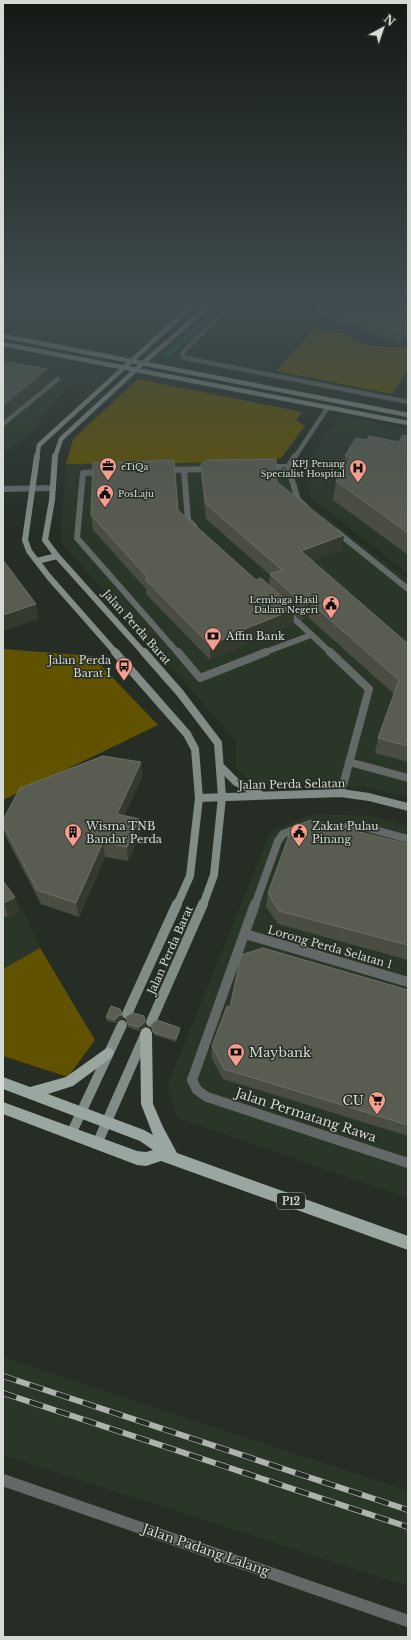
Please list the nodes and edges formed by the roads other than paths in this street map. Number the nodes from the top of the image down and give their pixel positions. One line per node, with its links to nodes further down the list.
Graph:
1 (57, 380): 13 (street)
2 (110, 380): 22 (street, Jalan Perda Barat)
3 (126, 380): 20 (street, Jalan Perda Barat)
4 (185, 380): 10 (street)
5 (223, 380): 8 (street)
6 (292, 380): 7 (street)
7 (334, 388): 8 (street); 9 (street)
8 (325, 399): 11 (street)
9 (408, 402)
10 (328, 407): 12 (street); 14 (street)
11 (408, 415)
12 (408, 423)
13 (3, 424)
14 (288, 467): 15 (street); 23 (street)
15 (260, 468)
16 (215, 469): 18 (street)
17 (160, 470): 18 (street)
18 (184, 470): 25 (street)
19 (114, 472): 30 (street)
20 (53, 488): 22 (street); 26 (street, Jalan Perda Barat)
21 (3, 489): 22 (street)
22 (32, 489): 27 (street, Jalan Perda Barat)
23 (312, 512)
24 (330, 526): 28 (street)
25 (198, 530)
26 (57, 556): 27 (street); 32 (street, Jalan Perda Barat)
27 (37, 562): 37 (street, Jalan Perda Barat)
28 (408, 589)
29 (278, 604): 30 (street)
30 (311, 635): 31 (street)
31 (349, 762): 33 (street); 34 (street)
32 (221, 767): 35 (street); 36 (street, Jalan Perda Barat)
33 (408, 778)
34 (341, 793): 35 (street, Jalan Perda Selatan); 38 (street, Jalan Perda Selatan)
35 (261, 795): 36 (street, Jalan Perda Selatan)
36 (222, 797): 37 (street, Jalan Perda Selatan); 46 (street, Jalan Perda Barat)
37 (199, 798): 44 (street, Jalan Perda Barat)
38 (408, 807)
39 (306, 826): 42 (street)
40 (321, 826): 41 (street)
41 (408, 839)
42 (245, 934): 43 (street, Lorong Perda Selatan 1); 56 (street, Jalan Permatang Rawa)
43 (408, 982)
44 (127, 1014)
45 (122, 1025): 47 (street)
46 (149, 1027): 52 (street, Jalan Perda Barat); 55 (main road)
47 (108, 1054): 49 (main road); 51 (street)
48 (3, 1083): 49 (main road)
49 (30, 1093): 51 (main road)
50 (3, 1108): 53 (main road)
51 (81, 1112): 52 (main road); 53 (street)
52 (107, 1122): 54 (street, Jalan Perda Barat); 55 (main road)
53 (71, 1134): 54 (main road)
54 (97, 1144): 55 (main road)
55 (167, 1157): 57 (main road, P12)
56 (408, 1163)
57 (408, 1243)
58 (3, 1480): 59 (street, Jalan Padang Lalang)
59 (408, 1621)

